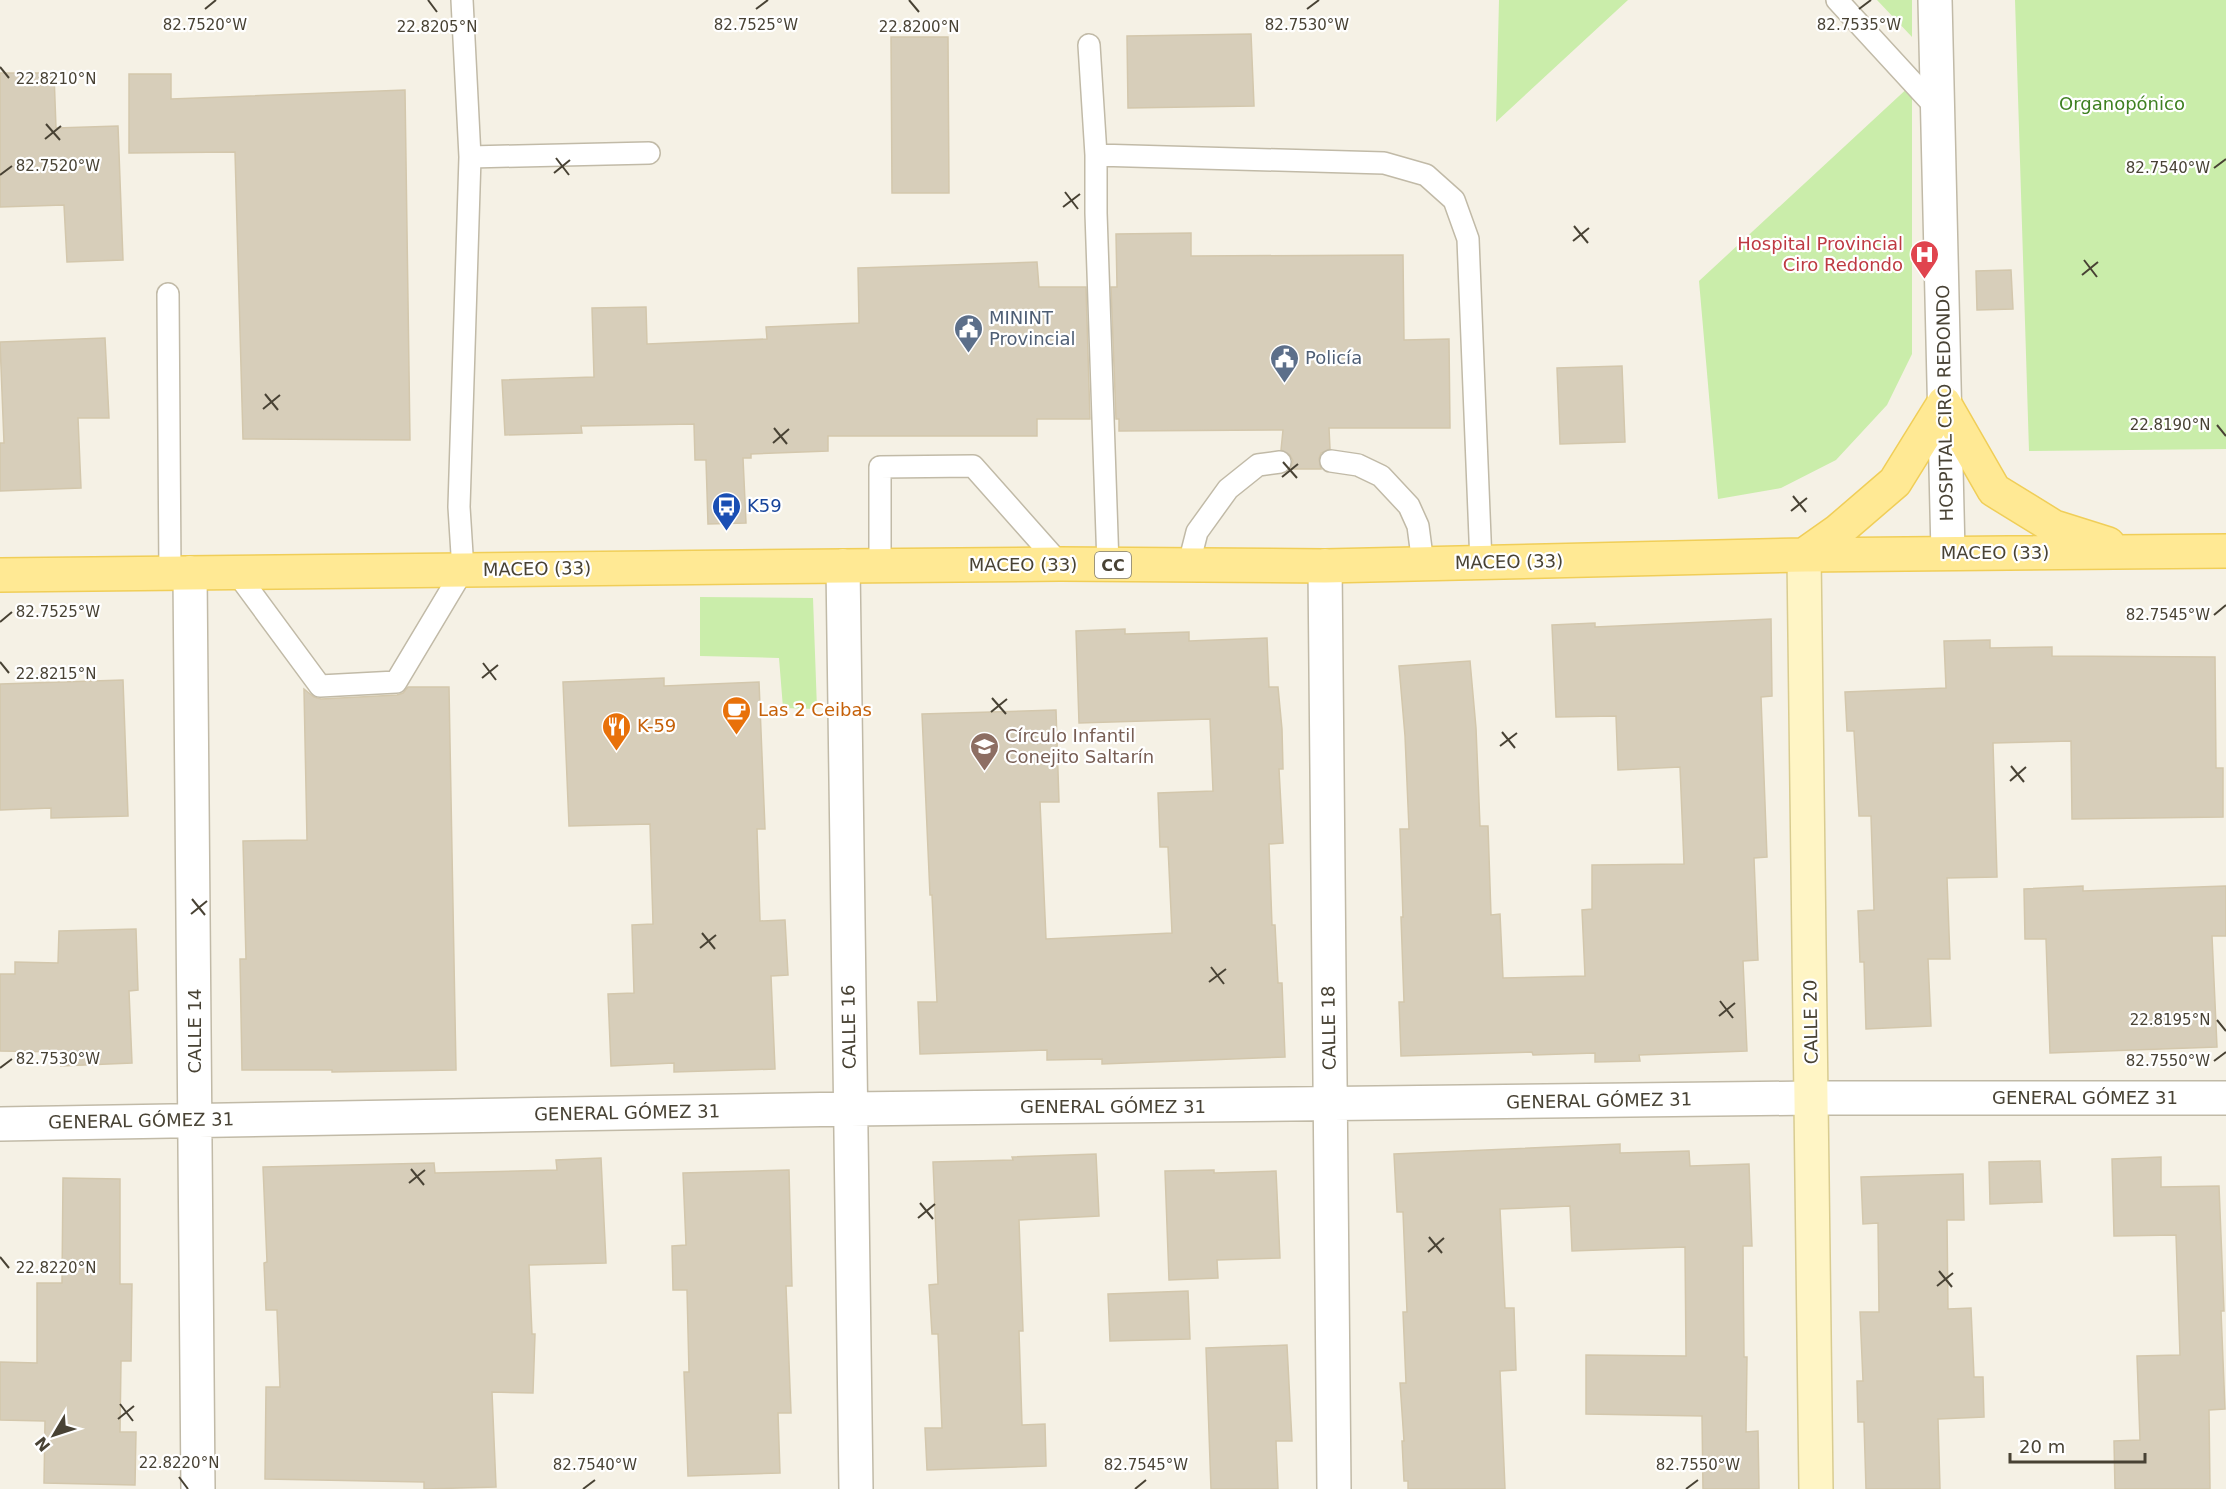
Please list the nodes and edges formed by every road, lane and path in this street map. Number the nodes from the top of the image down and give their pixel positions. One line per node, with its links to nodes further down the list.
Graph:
1 (462, 0): 8 (lane)
2 (1837, 0): 5 (lane)
3 (1935, 0): 5 (street, HOSPITAL CIRO REDONDO)
4 (1089, 45): 7 (lane)
5 (1938, 111): 10 (street, HOSPITAL CIRO REDONDO)
6 (649, 153): 8 (lane)
7 (1096, 155): 17 (lane); 20 (lane)
8 (470, 157): 25 (lane)
9 (168, 294): 26 (lane)
10 (1944, 403): 14 (main road); 15 (street, HOSPITAL CIRO REDONDO); 16 (main road)
11 (1331, 461): 19 (lane)
12 (1280, 462): 24 (lane)
13 (2226, 551): 14 (main road, MACEO (33) / CC)
14 (2138, 553): 15 (main road, MACEO (33) / CC)
15 (1948, 554): 16 (main road, MACEO (33) / CC)
16 (1804, 555): 17 (main road, MACEO (33) / CC); 29 (street, CALLE 20)
17 (1481, 563): 19 (main road, MACEO (33) / CC)
18 (1060, 564): 20 (main road, MACEO (33) / CC); 22 (main road, MACEO (33) / CC); 22 (lane)
19 (1423, 564): 23 (main road, MACEO (33) / CC)
20 (1108, 565): 24 (main road, MACEO (33) / CC)
21 (843, 566): 22 (main road, MACEO (33) / CC); 25 (main road, MACEO (33) / CC); 32 (street, CALLE 16)
22 (880, 566)
23 (1324, 566): 24 (main road, MACEO (33) / CC); 31 (street, CALLE 18)
24 (1188, 567)
25 (463, 570): 27 (main road, MACEO (33) / CC); 27 (lane)
26 (180, 573): 27 (main road, MACEO (33) / CC); 28 (main road, MACEO (33) / CC); 33 (street, CALLE 14)
27 (236, 573)
28 (0, 575)
29 (1812, 1098): 30 (street, GENERAL GÓMEZ 31); 31 (street, GENERAL GÓMEZ 31); 38 (street, CALLE 20)
30 (2226, 1098)
31 (1330, 1105): 32 (street, GENERAL GÓMEZ 31); 37 (street, CALLE 18)
32 (850, 1109): 33 (street, GENERAL GÓMEZ 31); 36 (street, CALLE 16)
33 (195, 1121): 34 (street, GENERAL GÓMEZ 31); 35 (street, CALLE 14)
34 (0, 1124)
35 (198, 1489)
36 (856, 1489)
37 (1334, 1489)
38 (1816, 1489)

